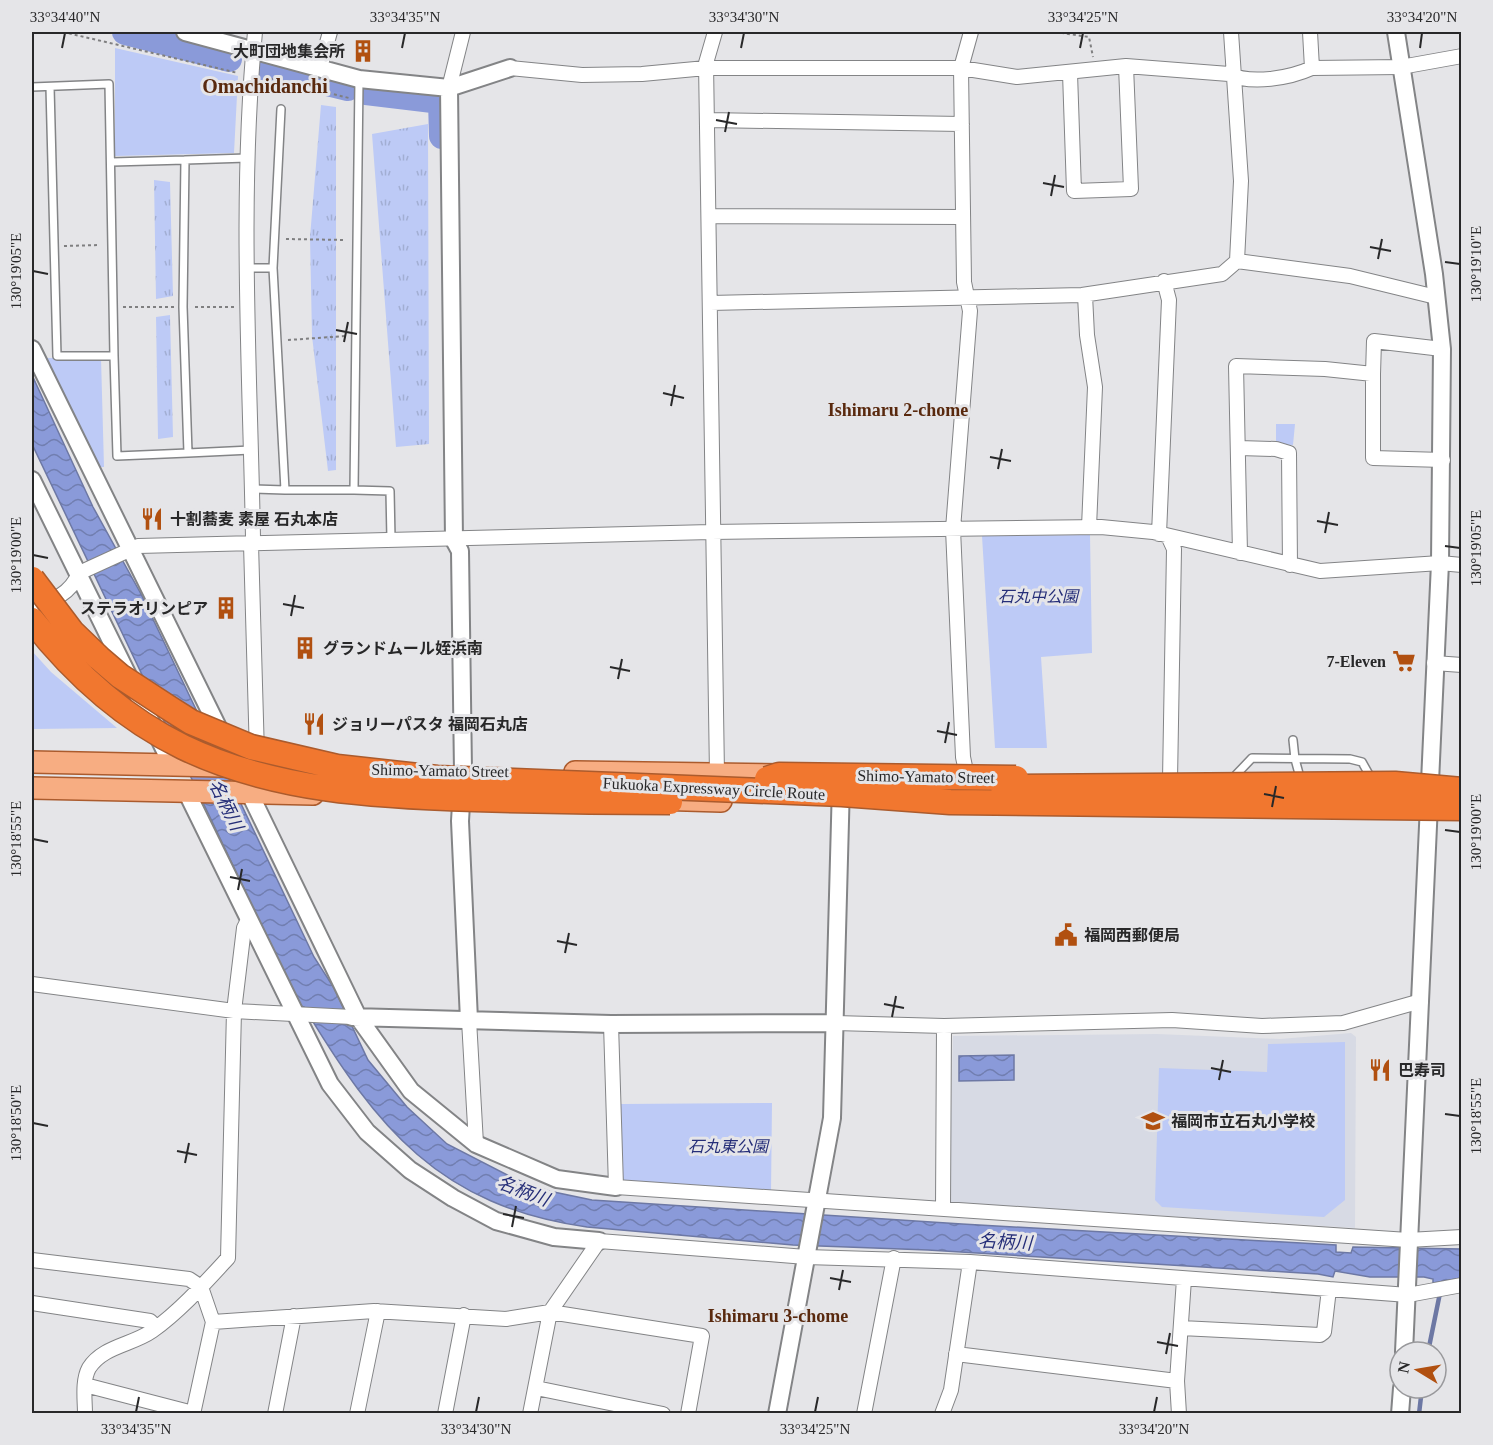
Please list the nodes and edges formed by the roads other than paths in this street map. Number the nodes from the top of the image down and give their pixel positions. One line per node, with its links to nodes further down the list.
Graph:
1 (185, 32): 9 (street)
2 (330, 32): 13 (street)
3 (463, 32): 23 (street)
4 (715, 32): 15 (street)
5 (971, 32): 16 (street)
6 (1232, 32): 19 (street)
7 (1310, 32): 17 (street)
8 (1396, 32): 12 (street)
9 (254, 40): 13 (street); 27 (street)
10 (1461, 57): 12 (street)
11 (1126, 66): 18 (street); 18 (street); 19 (street)
12 (1401, 67): 17 (street); 38 (street)
13 (320, 68): 20 (street)
14 (510, 68): 15 (street); 23 (street)
15 (706, 68): 16 (street); 25 (street)
16 (961, 68): 18 (street); 26 (street)
17 (1312, 68): 19 (street)
18 (1070, 73)
19 (1233, 76): 32 (street)
20 (359, 80): 23 (street); 51 (lane)
21 (32, 87): 22 (lane)
22 (50, 87): 29 (lane); 42 (lane)
23 (449, 88): 57 (street)
24 (280, 109): 34 (lane)
25 (707, 120): 26 (street); 30 (street)
26 (962, 124): 31 (street)
27 (247, 158): 28 (lane); 33 (street)
28 (185, 160): 29 (lane); 46 (lane)
29 (112, 162): 42 (lane)
30 (709, 216): 31 (street); 39 (street)
31 (963, 217): 37 (street)
32 (1237, 261): 35 (street); 38 (street)
33 (249, 268): 34 (lane); 45 (street)
34 (273, 268): 50 (lane)
35 (1164, 281): 36 (street); 55 (street)
36 (1085, 295): 37 (street); 52 (street)
37 (968, 297): 39 (street); 53 (street)
38 (1436, 297): 41 (street)
39 (710, 303): 54 (street)
40 (32, 349): 59 (street)
41 (1442, 349): 43 (street); 47 (street)
42 (114, 357): 46 (lane)
43 (1373, 374): 44 (street); 47 (street)
44 (1239, 448): 60 (street); 62 (street)
45 (252, 450): 46 (lane); 49 (street)
46 (188, 453)
47 (1443, 460): 61 (street)
48 (32, 480): 64 (street)
49 (252, 489): 50 (lane); 58 (street)
50 (285, 490): 51 (lane)
51 (354, 490): 56 (lane)
52 (1089, 527): 53 (street); 55 (street)
53 (952, 529): 54 (street); 77 (street)
54 (711, 532): 57 (street); 76 (street)
55 (1164, 535): 60 (street); 79 (street)
56 (391, 539): 57 (street); 58 (street)
57 (454, 540): 75 (street)
58 (250, 544): 59 (street); 74 (street)
59 (129, 549): 64 (street); 74 (street)
60 (1240, 553): 62 (street)
61 (1440, 563): 62 (street); 63 (street); 68 (street)
62 (1290, 565)
63 (1461, 565)
64 (79, 573): 66 (street); 73 (street)
65 (32, 579): 86 (highway, Fukuoka Expressway Circle Route, bridge)
66 (32, 604)
67 (32, 620): 90 (highway, Fukuoka Expressway Circle Route, bridge)
68 (1434, 663): 69 (street); 83 (street)
69 (1461, 665)
70 (1293, 740): 71 (lane)
71 (1295, 759): 80 (lane); 81 (lane); 82 (lane)
72 (32, 762): 73 (main road, Shimo-Yamato Street)
73 (172, 765): 74 (main road, Shimo-Yamato Street, bridge)
74 (248, 768): 75 (main road, Shimo-Yamato Street)
75 (463, 771): 76 (main road, Shimo-Yamato Street); 89 (street)
76 (717, 774): 86 (main road, Shimo-Yamato Street)
77 (967, 776): 79 (main road, Shimo-Yamato Street); 86 (main road, Shimo-Yamato Street)
78 (1016, 778): 90 (highway, bridge)
79 (1170, 780): 80 (main road, Shimo-Yamato Street)
80 (1229, 782): 81 (main road, Shimo-Yamato Street)
81 (1302, 784): 82 (main road, Shimo-Yamato Street)
82 (1376, 786): 83 (main road, Shimo-Yamato Street)
83 (1429, 787): 85 (main road, Shimo-Yamato Street); 92 (street)
84 (32, 788): 87 (main road, Shimo-Yamato Street)
85 (1461, 788): 86 (highway, bridge)
86 (841, 791): 89 (main road, Shimo-Yamato Street); 91 (highway, Fukuoka Expressway Circle Route, bridge); 92 (main road, Shimo-Yamato Street); 100 (street)
87 (187, 793): 88 (main road, Shimo-Yamato Street); 93 (street)
88 (250, 794): 89 (main road, Shimo-Yamato Street); 98 (street)
89 (461, 796): 99 (street)
90 (695, 802): 91 (highway, Fukuoka Expressway Circle Route, bridge)
91 (1461, 812): 92 (main road)
92 (1427, 814): 95 (street)
93 (248, 920): 96 (street); 97 (street)
94 (32, 984): 96 (street)
95 (1421, 1001): 102 (street); 108 (street)
96 (234, 1011): 97 (street); 116 (street)
97 (299, 1014): 98 (street); 109 (street)
98 (355, 1017): 99 (street); 103 (street)
99 (469, 1020): 101 (street); 103 (street)
100 (835, 1023): 101 (street); 102 (street); 105 (street)
101 (611, 1024): 104 (street)
102 (944, 1026): 106 (street)
103 (476, 1144): 104 (street)
104 (616, 1187): 105 (street)
105 (817, 1202): 106 (street); 110 (street)
106 (943, 1208): 108 (street)
107 (1461, 1237): 108 (street)
108 (1408, 1240): 118 (street)
109 (599, 1241): 110 (street); 121 (street)
110 (806, 1257): 111 (street); 141 (street)
111 (894, 1258): 113 (street); 142 (street)
112 (32, 1260): 116 (street)
113 (970, 1262): 114 (street); 128 (street)
114 (1184, 1279): 117 (street); 126 (street)
115 (1461, 1286): 118 (street)
116 (201, 1287): 124 (street); 125 (street)
117 (1329, 1289): 118 (street); 126 (street)
118 (1408, 1294): 127 (street)
119 (32, 1304): 125 (street)
120 (378, 1311): 122 (street); 123 (street); 136 (street)
121 (550, 1312): 122 (street); 131 (street); 140 (street)
122 (464, 1315): 137 (street)
123 (294, 1316): 124 (street); 135 (street)
124 (213, 1322): 134 (street)
125 (156, 1327): 130 (street)
126 (1180, 1328): 129 (street)
127 (1405, 1340)
128 (956, 1354): 129 (street); 143 (street)
129 (1177, 1381): 144 (street)
130 (85, 1385): 133 (street); 134 (street)
131 (536, 1388): 132 (street); 138 (street)
132 (612, 1409): 139 (street)
133 (85, 1413)
134 (193, 1413)
135 (275, 1413)
136 (357, 1413)
137 (445, 1413)
138 (531, 1413)
139 (663, 1413)
140 (688, 1413)
141 (777, 1413)
142 (864, 1413)
143 (942, 1413)
144 (1179, 1413)

